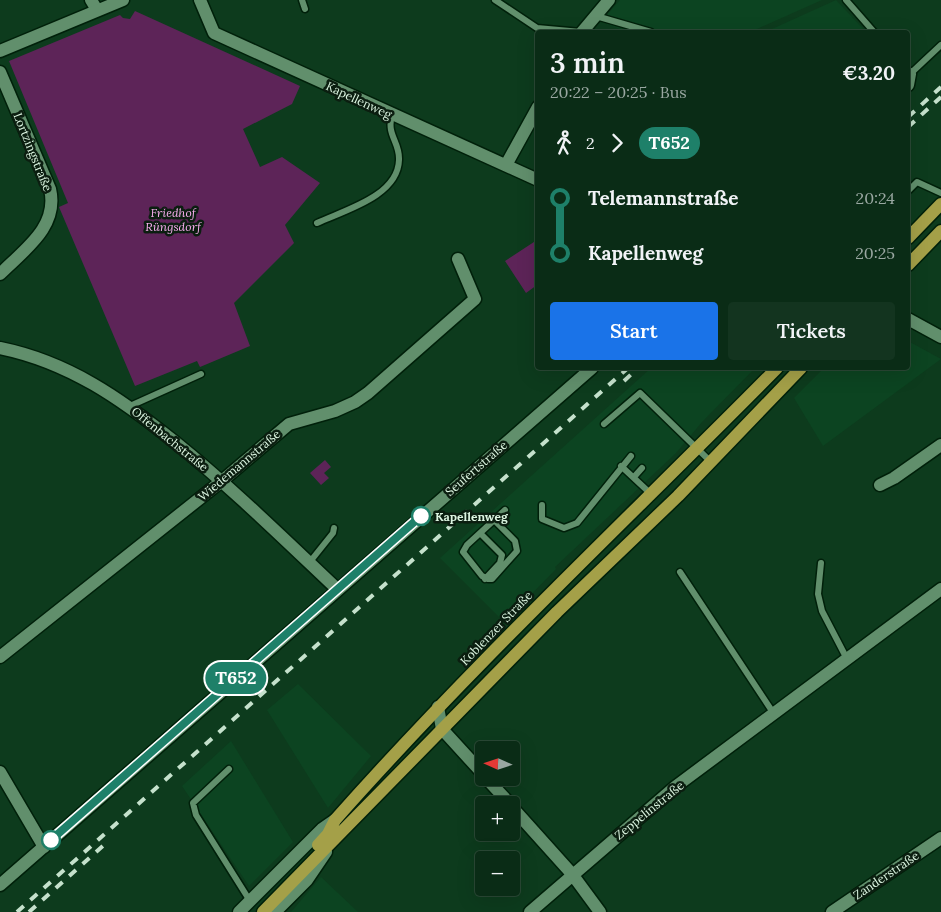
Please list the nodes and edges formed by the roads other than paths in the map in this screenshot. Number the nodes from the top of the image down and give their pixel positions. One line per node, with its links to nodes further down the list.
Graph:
1 (123, 0): 7 (street)
2 (200, 0): 19 (street, Kapellenweg)
3 (302, 0): 8 (lane)
4 (495, 0): 10 (lane)
5 (609, 0): 9 (street)
6 (846, 0): 13 (lane)
7 (94, 5): 15 (street)
8 (305, 9)
9 (596, 16): 11 (street); 12 (lane)
10 (559, 30)
11 (583, 30)
12 (644, 30)
13 (872, 30)
14 (941, 45): 17 (lane)
15 (0, 51)
16 (0, 72): 30 (street, Lortzingstraße)
17 (910, 74)
18 (535, 112): 20 (street)
19 (392, 116): 20 (street, Kapellenweg); 25 (lane)
20 (506, 165): 21 (street, Kapellenweg)
21 (535, 179)
22 (910, 189): 23 (lane)
23 (941, 194)
24 (941, 204): 27 (main road)
25 (317, 223)
26 (941, 231): 29 (main road)
27 (910, 236)
28 (458, 259): 47 (street, Wiedemannstraße)
29 (910, 263)
30 (0, 274)
31 (910, 318): 32 (street)
32 (941, 337)
33 (0, 348): 38 (street, Offenbachstraße)
34 (590, 370): 59 (street, Seufertstraße)
35 (775, 370): 41 (main road, Koblenzer Straße)
36 (799, 370): 43 (main road)
37 (200, 374): 38 (lane)
38 (130, 406): 47 (street, Offenbachstraße)
39 (604, 424): 41 (lane)
40 (941, 445): 48 (street)
41 (699, 448): 43 (lane); 49 (main road, Koblenzer Straße)
42 (630, 456): 44 (lane)
43 (710, 460): 65 (main road)
44 (621, 466): 46 (lane); 50 (lane)
45 (642, 468): 46 (lane)
46 (634, 477): 49 (lane)
47 (223, 480): 55 (street, Offenbachstraße); 61 (street, Wiedemannstraße)
48 (880, 485)
49 (652, 495): 63 (main road, Koblenzer Straße)
50 (542, 505)
51 (504, 510): 52 (lane)
52 (494, 520): 54 (lane); 58 (lane)
53 (334, 528): 55 (lane)
54 (480, 533): 58 (lane); 58 (lane)
55 (309, 563): 59 (street, Offenbachstraße)
56 (821, 563): 62 (lane)
57 (680, 572): 64 (lane)
58 (484, 577)
59 (337, 589): 74 (street, Seufertstraße)
60 (941, 589): 62 (street, Zeppelinstraße)
61 (0, 657)
62 (847, 659): 64 (street, Zeppelinstraße)
63 (438, 707): 65 (street); 77 (main road, Koblenzer Straße)
64 (774, 714): 75 (street, Zeppelinstraße)
65 (442, 729): 66 (street); 72 (main road)
66 (475, 765)
67 (229, 769): 77 (lane)
68 (0, 772): 74 (street)
69 (494, 786): 70 (street)
70 (503, 796)
71 (520, 815): 75 (street)
72 (336, 838): 79 (main road); 80 (street)
73 (941, 838): 83 (street, Zanderstraße)
74 (44, 846): 76 (street, Seufertstraße)
75 (572, 874): 81 (street, Zeppelinstraße); 82 (street)
76 (0, 885)
77 (252, 906): 78 (street)
78 (239, 912)
79 (263, 912)
80 (275, 912)
81 (530, 912)
82 (600, 912)
83 (832, 912)

